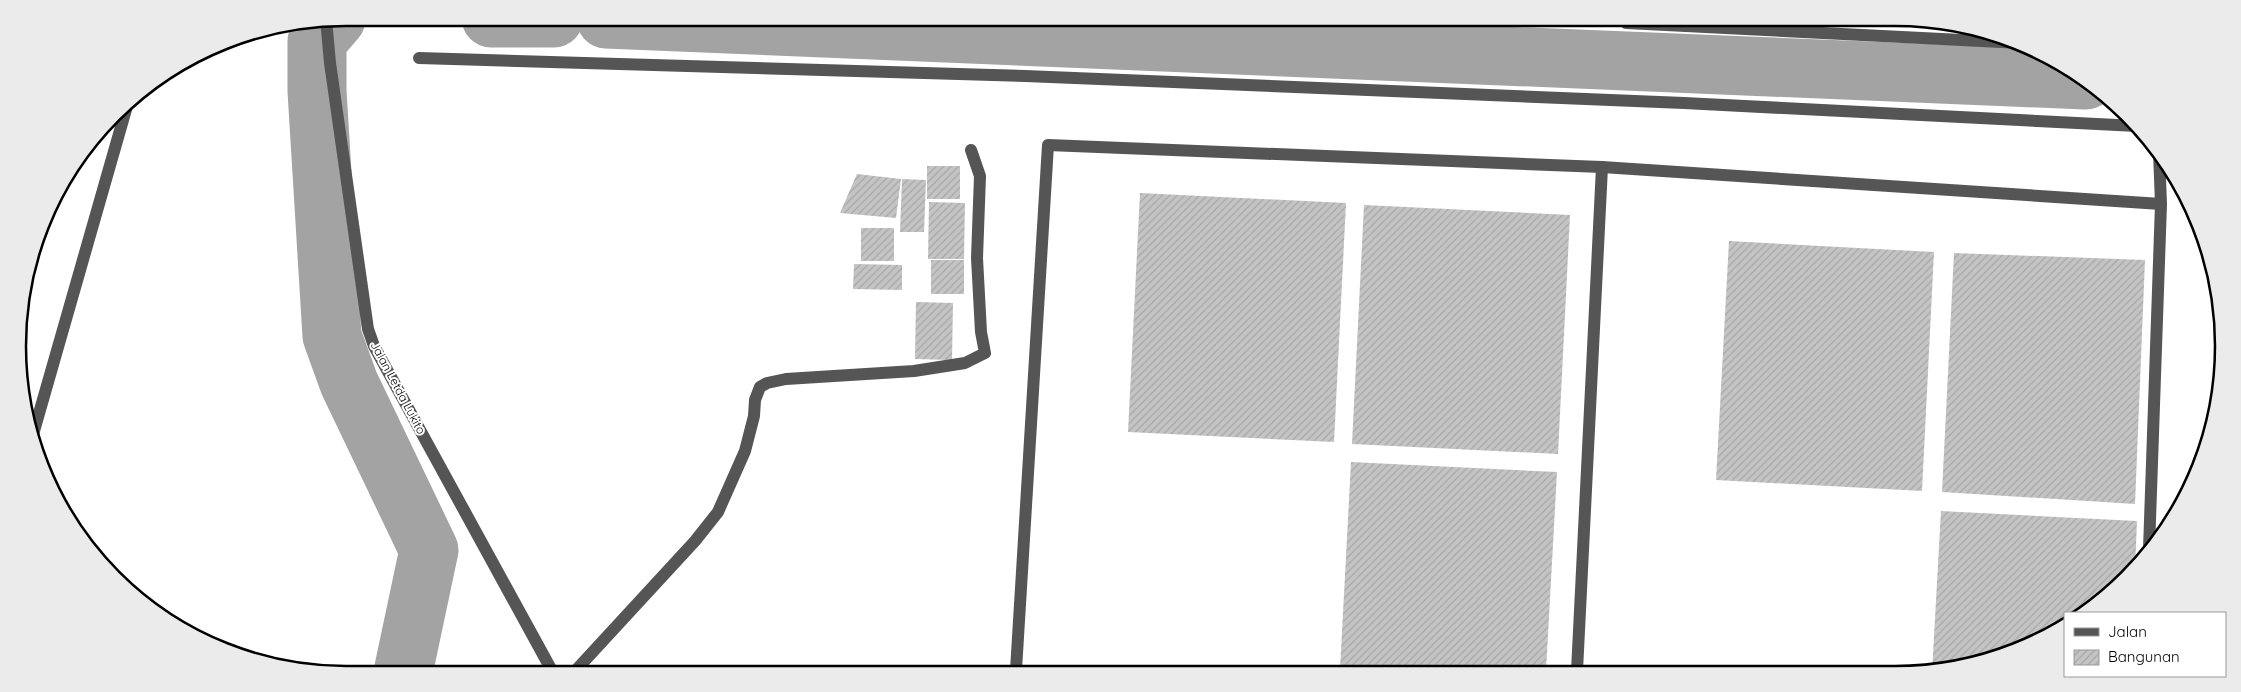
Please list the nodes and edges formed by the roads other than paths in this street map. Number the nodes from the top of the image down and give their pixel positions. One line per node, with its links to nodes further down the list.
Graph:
1 (1705, 26): 3 (street)
2 (327, 27): 13 (street, Jalan Letda Lukito)
3 (1989, 40)
4 (418, 58): 6 (street)
5 (124, 116): 11 (street)
6 (2126, 125)
7 (972, 150): 14 (street)
8 (2159, 165): 10 (street)
9 (1602, 167): 10 (street); 15 (street); 16 (street)
10 (2161, 204): 12 (street)
11 (36, 424)
12 (2150, 539)
13 (549, 666)
14 (580, 666)
15 (1016, 666)
16 (1577, 666)

